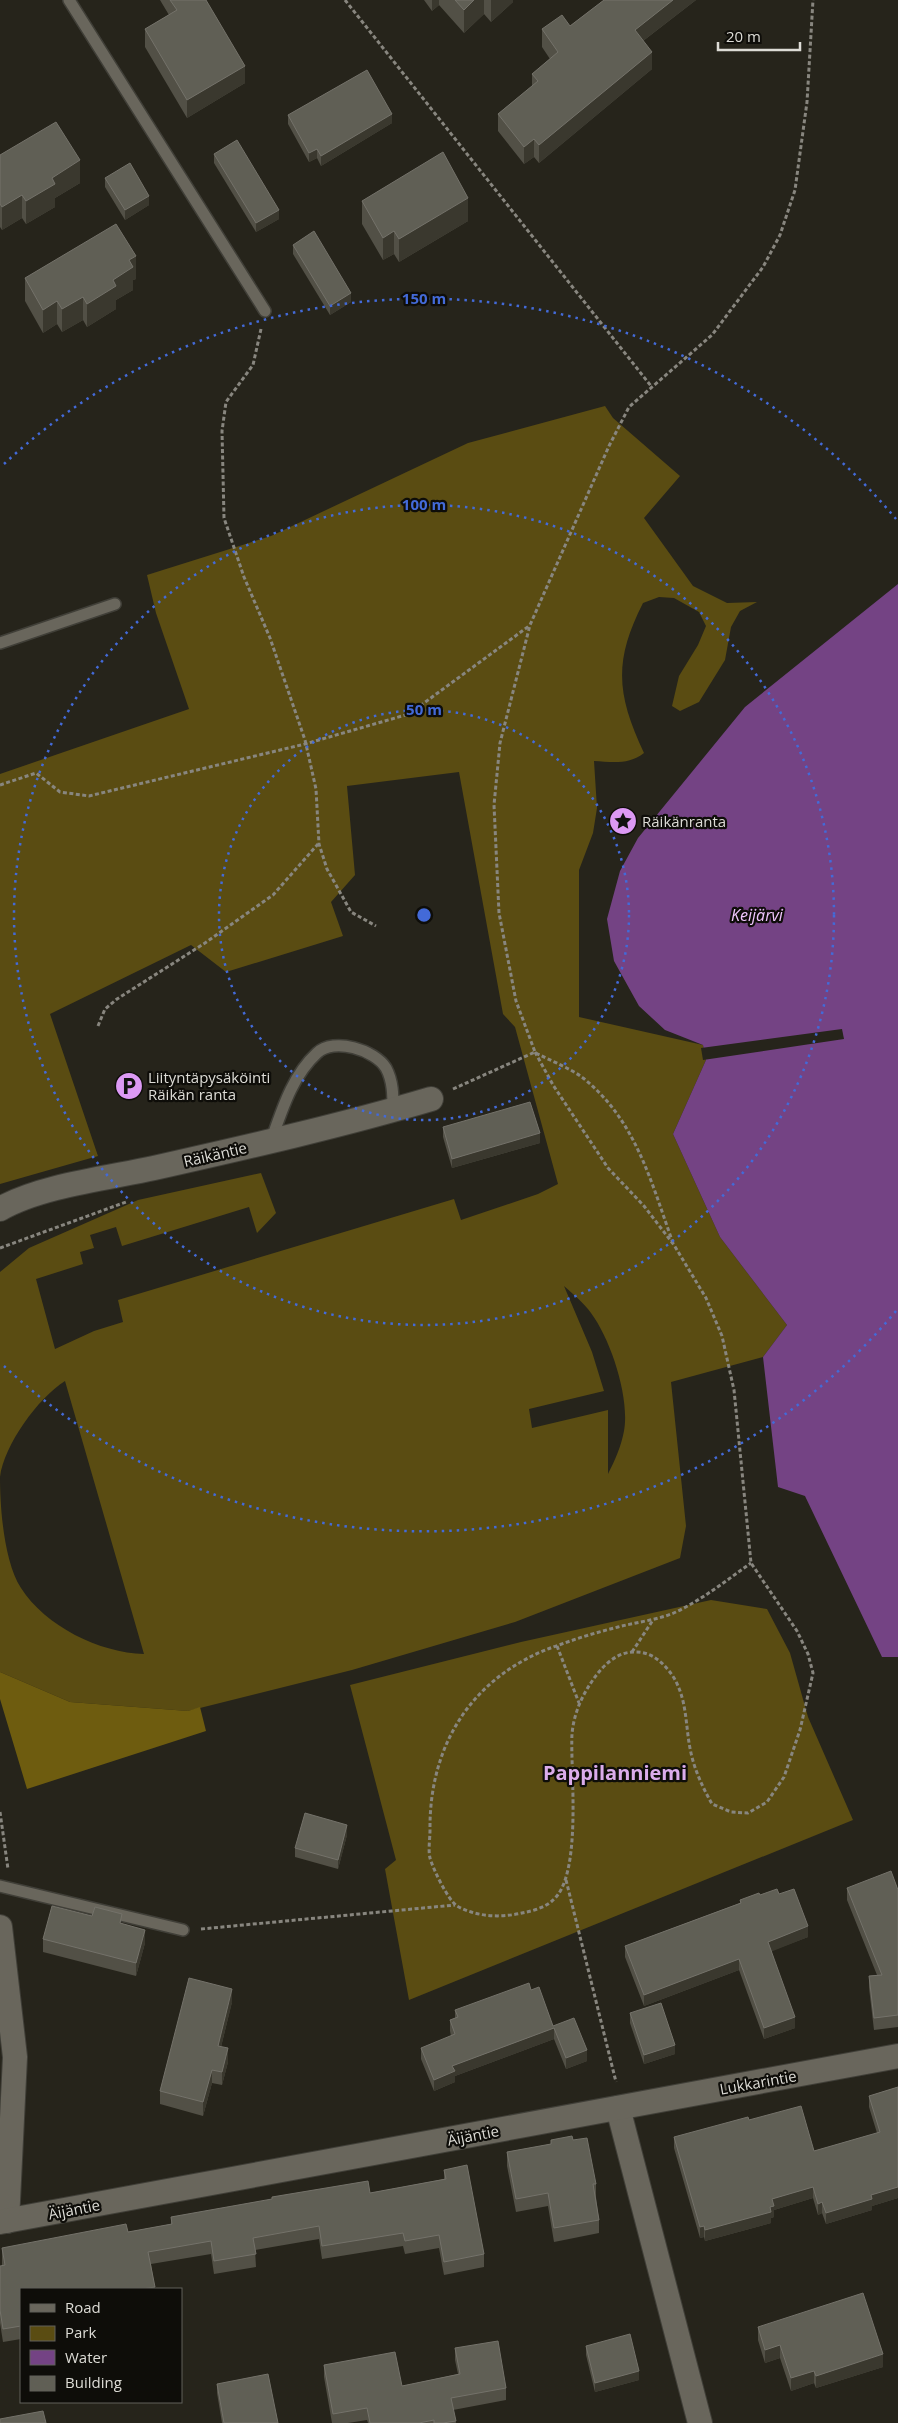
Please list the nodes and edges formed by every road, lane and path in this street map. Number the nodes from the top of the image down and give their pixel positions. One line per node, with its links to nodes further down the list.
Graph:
1 (68, 0): 4 (lane)
2 (346, 0): 5 (path)
3 (813, 0): 5 (path)
4 (265, 311): 9 (path)
5 (651, 386): 7 (path)
6 (115, 604): 8 (lane)
7 (530, 625): 9 (path); 14 (path)
8 (0, 643)
9 (305, 744): 10 (path); 11 (path)
10 (0, 785)
11 (319, 844): 12 (path); 13 (path)
12 (376, 926)
13 (98, 1026)
14 (534, 1052): 15 (path); 19 (path); 19 (path)
15 (431, 1099): 16 (street, Räikäntie)
16 (393, 1110): 17 (street, Räikäntie); 17 (lane)
17 (271, 1142): 18 (street, Räikäntie)
18 (0, 1209)
19 (674, 1246): 20 (path)
20 (751, 1563): 21 (path); 23 (path)
21 (654, 1620): 22 (path); 23 (path)
22 (556, 1646): 24 (path); 27 (path)
23 (632, 1652): 24 (path)
24 (579, 1703): 25 (path)
25 (566, 1880): 27 (path); 31 (path)
26 (0, 1886): 29 (lane)
27 (455, 1904): 29 (path)
28 (0, 1927): 32 (street)
29 (183, 1930)
30 (898, 2056): 31 (street, Lukkarintie)
31 (618, 2108): 32 (street, Äijäntie); 33 (street)
32 (3, 2222)
33 (700, 2423)

